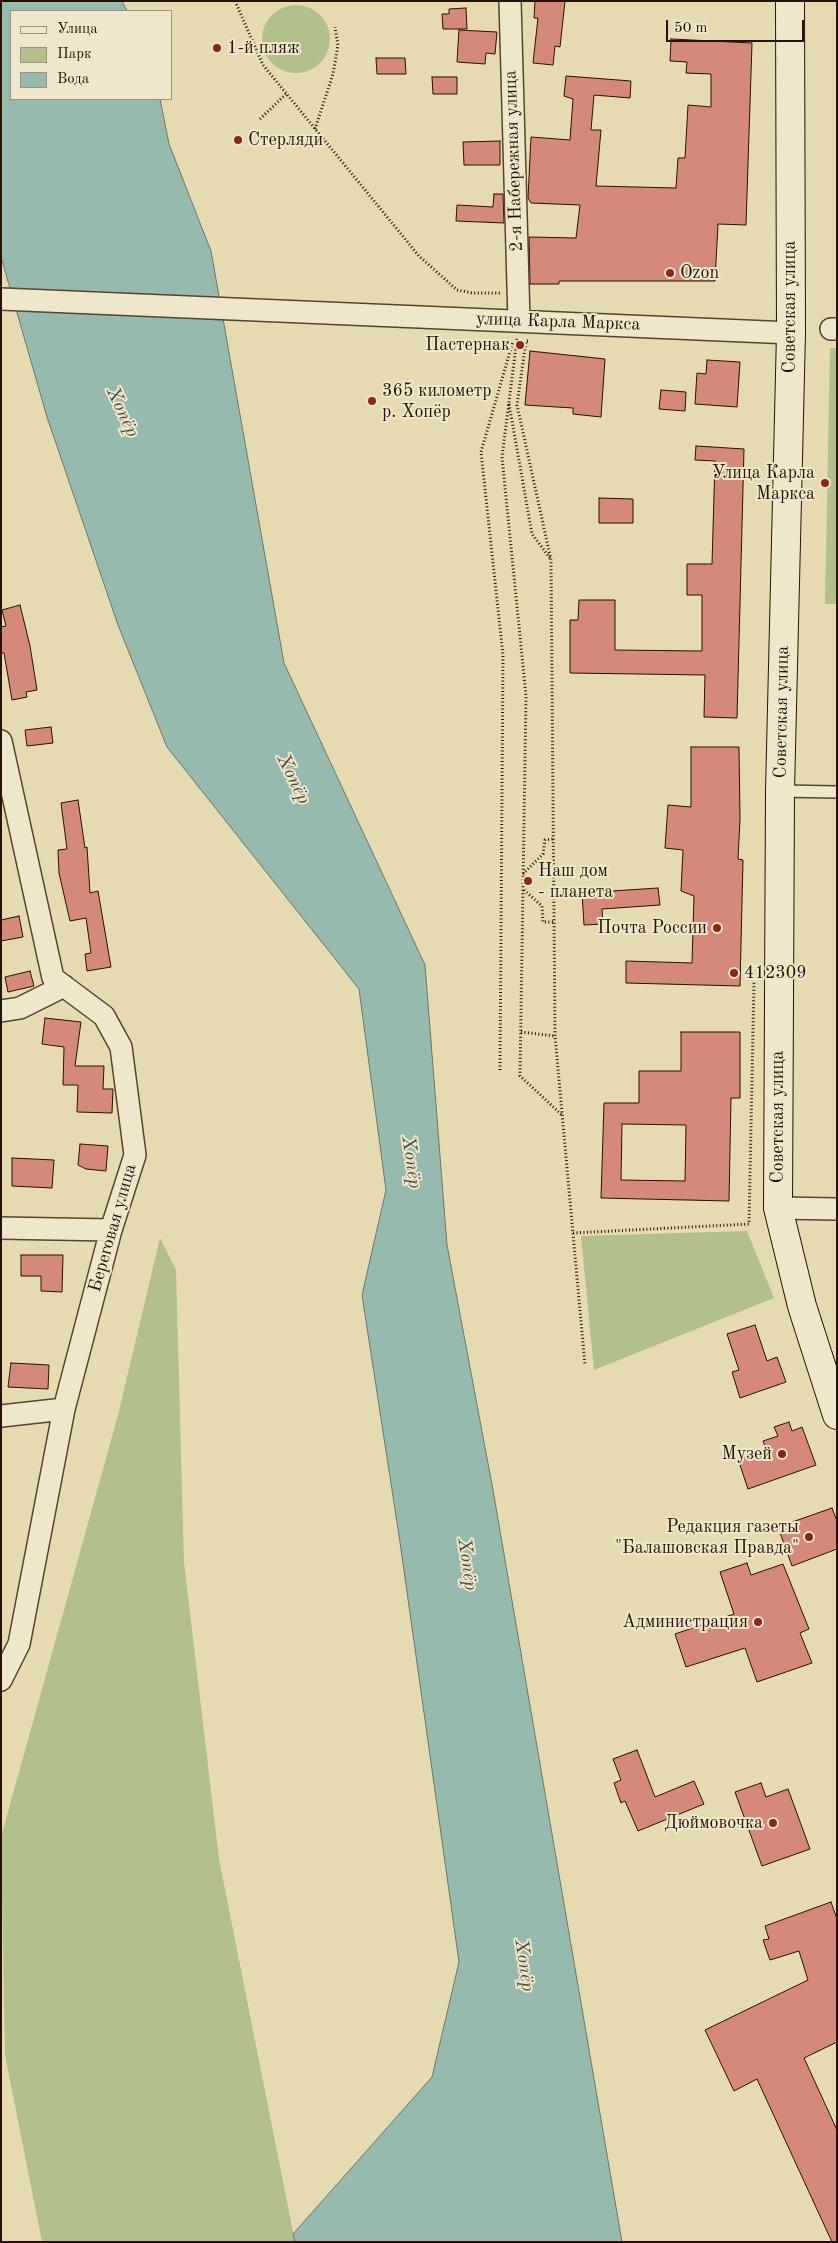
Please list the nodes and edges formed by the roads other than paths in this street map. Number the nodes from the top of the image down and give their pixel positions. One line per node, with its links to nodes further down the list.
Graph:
1 (510, 1): 4 (street, 2-я Набережная улица)
2 (790, 1): 5 (street, Советская улица)
3 (1, 299): 4 (street, улица Карла Маркса)
4 (519, 321): 5 (street, улица Карла Маркса)
5 (791, 333): 7 (street, Советская улица)
6 (1, 741): 9 (street, Береговая улица)
7 (780, 791): 8 (lane); 11 (street, Советская улица)
8 (837, 792)
9 (64, 986): 10 (street); 14 (street, Береговая улица)
10 (1, 1010)
11 (778, 1208): 12 (street); 16 (street, Советская улица)
12 (837, 1209)
13 (1, 1228): 14 (street)
14 (111, 1230): 15 (street, Береговая улица)
15 (64, 1409): 17 (street); 18 (street, Береговая улица)
16 (837, 1415)
17 (1, 1416)
18 (1, 1680)

